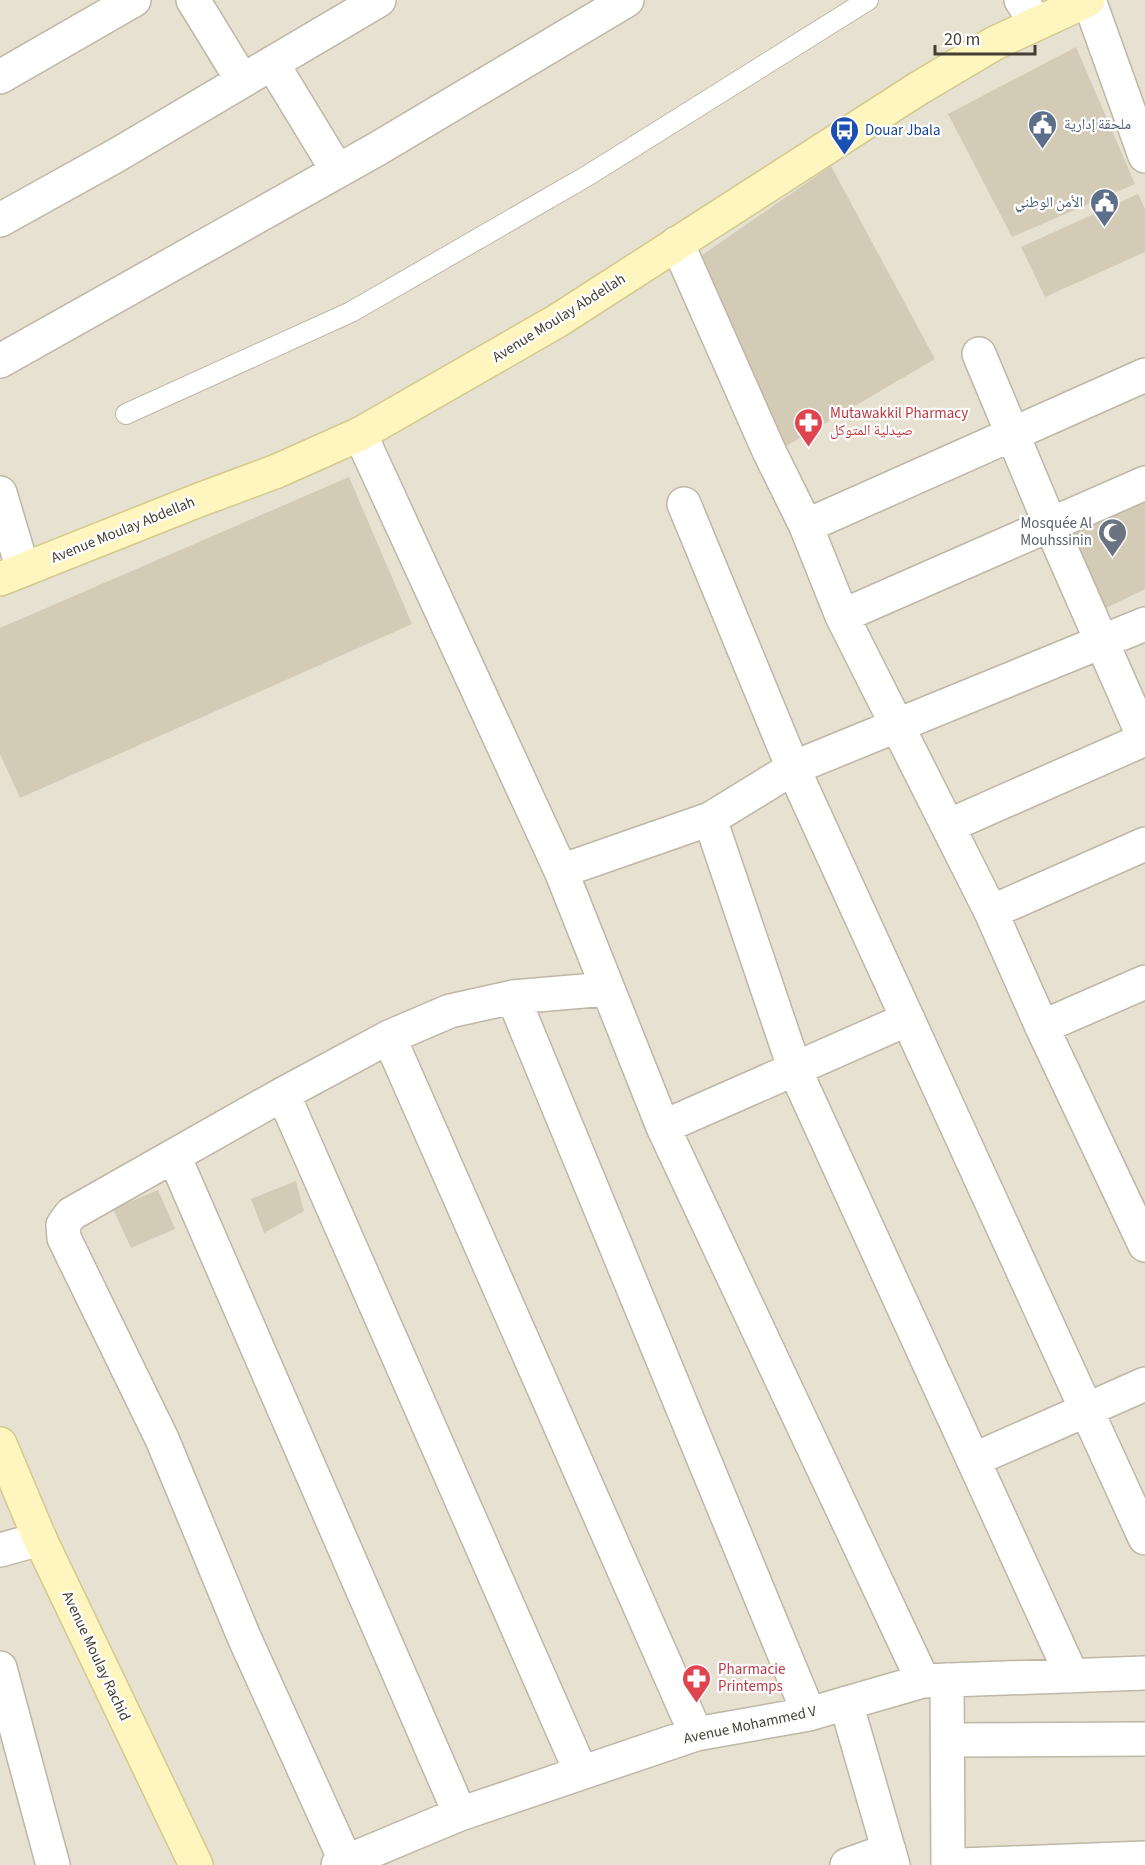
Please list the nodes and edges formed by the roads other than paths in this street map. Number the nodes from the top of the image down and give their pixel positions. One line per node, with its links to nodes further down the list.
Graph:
1 (134, 0): 9 (street)
2 (193, 0): 10 (street)
3 (379, 0): 8 (street)
4 (627, 0): 12 (street)
5 (868, 0): 18 (lane)
6 (1088, 0): 7 (street, Avenue Moulay Abdellah); 11 (street)
7 (1028, 12): 14 (street, Avenue Moulay Abdellah)
8 (272, 63): 10 (street); 12 (street)
9 (0, 77)
10 (242, 80): 13 (street)
11 (1145, 156)
12 (337, 170): 16 (street)
13 (0, 220)
14 (677, 243): 19 (street, Avenue Moulay Abdellah); 25 (street)
15 (979, 354): 20 (street)
16 (0, 361)
17 (1145, 375): 20 (street)
18 (126, 414)
19 (360, 434): 26 (street, Avenue Moulay Abdellah); 36 (street)
20 (1013, 434): 24 (street); 25 (street)
21 (1145, 483): 24 (street)
22 (0, 493): 26 (street)
23 (684, 504): 32 (street)
24 (1050, 525): 27 (street); 29 (street)
25 (806, 526): 27 (street)
26 (12, 574)
27 (842, 616): 30 (street)
28 (1145, 624): 29 (street)
29 (1101, 642): 30 (street); 31 (street)
30 (896, 726): 32 (street); 34 (street)
31 (1145, 739): 34 (street)
32 (793, 768): 33 (street); 41 (street)
33 (710, 819): 36 (street); 44 (street)
34 (948, 826): 37 (street)
35 (1145, 844): 37 (street)
36 (561, 871): 39 (street)
37 (991, 912): 42 (street)
38 (1145, 982): 42 (street)
39 (607, 989): 40 (street); 46 (street)
40 (513, 997): 43 (street); 61 (street)
41 (908, 1019): 44 (street); 50 (street)
42 (1042, 1027): 48 (street)
43 (389, 1037): 45 (street); 62 (street)
44 (795, 1070): 46 (street); 52 (street)
45 (283, 1094): 47 (street); 65 (street)
46 (663, 1127): 59 (street)
47 (174, 1156): 66 (street); 69 (street)
48 (1145, 1245)
49 (1145, 1384): 50 (street)
50 (1087, 1410): 52 (street); 53 (street)
51 (0, 1444): 54 (street, Avenue Moulay Rachid)
52 (973, 1460): 58 (street)
53 (1145, 1538)
54 (40, 1539): 55 (street); 71 (street, Avenue Moulay Rachid)
55 (0, 1550)
56 (0, 1668): 70 (street)
57 (1145, 1673): 58 (street, Avenue Mohammed V)
58 (1072, 1676): 59 (street, Avenue Mohammed V)
59 (935, 1681): 60 (street, Avenue Mohammed V); 64 (street)
60 (846, 1703): 61 (street, Avenue Mohammed V); 67 (street)
61 (809, 1714): 62 (street, Avenue Mohammed V)
62 (696, 1734): 65 (street, Avenue Mohammed V)
63 (1145, 1738): 64 (street)
64 (948, 1740): 73 (street)
65 (581, 1772): 66 (street, Avenue Mohammed V)
66 (460, 1814): 69 (street, Avenue Mohammed V)
67 (891, 1858): 72 (street)
68 (1141, 1860): 74 (street)
69 (342, 1863)
70 (53, 1865)
71 (196, 1865)
72 (847, 1865)
73 (948, 1865)
74 (961, 1865)

